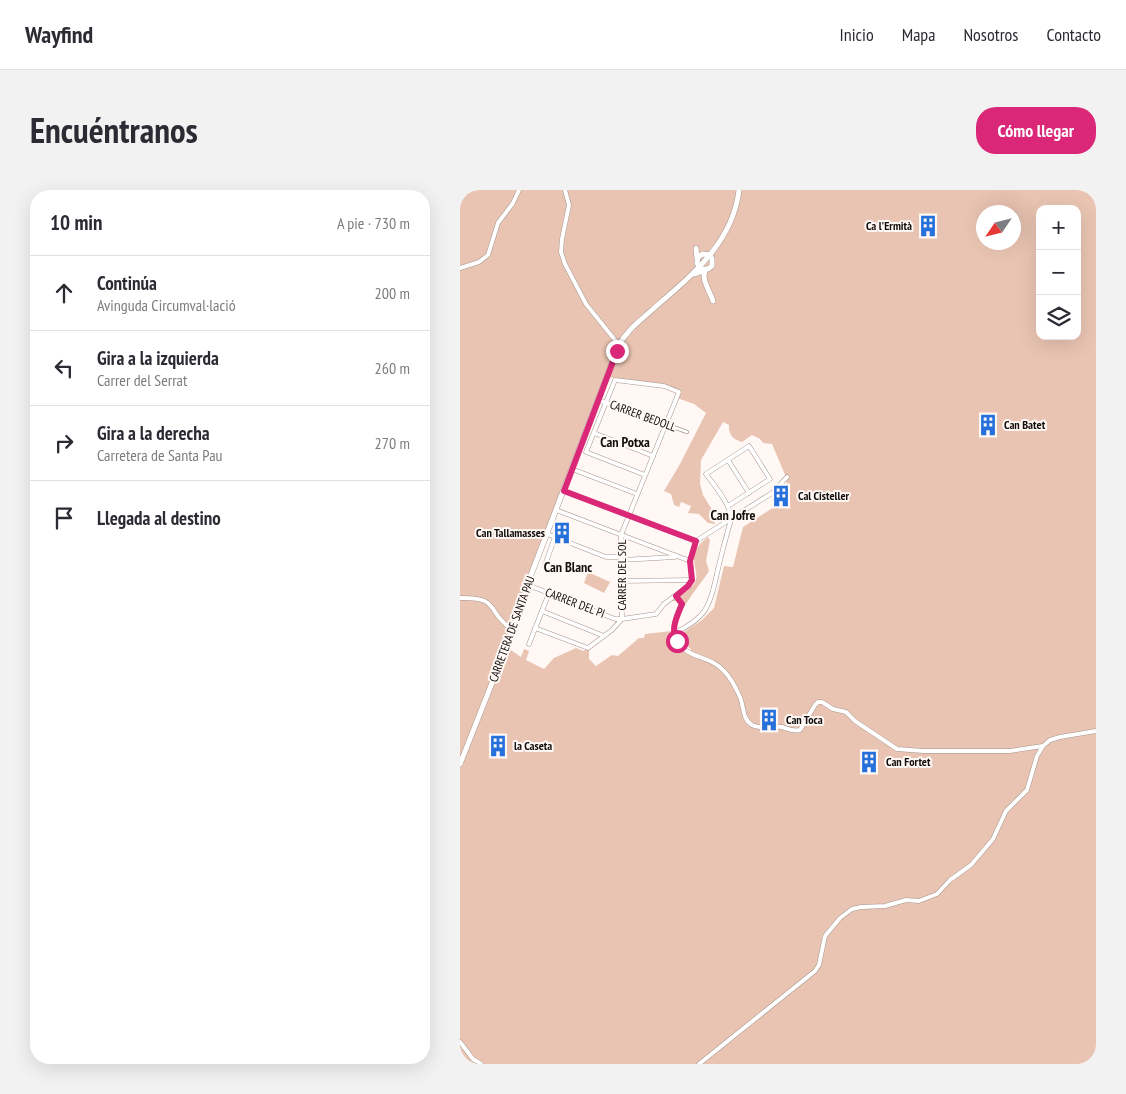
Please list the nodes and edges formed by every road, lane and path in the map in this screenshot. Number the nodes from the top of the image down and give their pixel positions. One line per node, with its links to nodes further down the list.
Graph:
1 (519, 190): 6 (street)
2 (565, 190): 9 (street)
3 (739, 190): 4 (main road)
4 (709, 255): 5 (main road); 5 (main road)
5 (699, 265): 7 (main road); 7 (main road); 8 (main road)
6 (460, 268)
7 (691, 275): 9 (main road, CARRETERA DE SANTA PAU)
8 (713, 301)
9 (619, 345): 10 (main road, CARRETERA DE SANTA PAU)
10 (598, 400): 11 (street, CARRER BEDOLL); 17 (main road, CARRETERA DE SANTA PAU)
11 (606, 403): 12 (street, CARRER BEDOLL); 12 (street, CARRER DEL SOL); 14 (street)
12 (665, 424): 13 (street, CARRER BEDOLL); 15 (street, CARRER DEL SOL)
13 (687, 432)
14 (594, 433): 15 (street); 18 (street)
15 (652, 456): 18 (street, CARRER DEL SOL)
16 (728, 460): 21 (street); 21 (street); 23 (street)
17 (572, 469): 20 (main road, CARRETERA DE SANTA PAU); 22 (street)
18 (645, 475): 22 (street, CARRER DEL SOL)
19 (787, 477): 26 (street)
20 (564, 491): 24 (main road, CARRETERA DE SANTA PAU); 25 (street)
21 (749, 493): 23 (street)
22 (637, 494): 25 (street, CARRER DEL SOL)
23 (728, 506): 26 (street)
24 (556, 510): 27 (main road, CARRETERA DE SANTA PAU); 28 (street)
25 (629, 516): 28 (street, CARRER DEL SOL); 30 (street)
26 (730, 520): 30 (street); 45 (street)
27 (547, 534): 29 (street); 37 (main road, CARRETERA DE SANTA PAU)
28 (621, 535): 31 (street); 32 (street, CARRER DEL SOL)
29 (556, 537): 32 (street); 34 (street)
30 (696, 541): 33 (street)
31 (678, 557): 32 (street); 33 (street)
32 (622, 559): 36 (street, CARRER DEL SOL)
33 (690, 561): 35 (street)
34 (546, 565)
35 (692, 580): 36 (street); 39 (street)
36 (622, 581): 42 (street, CARRER DEL SOL)
37 (528, 585): 38 (street, CARRER DEL PI); 44 (main road, CARRETERA DE SANTA PAU)
38 (549, 593): 41 (street); 42 (street, CARRER DEL PI)
39 (676, 596): 42 (street); 45 (street)
40 (460, 598): 44 (street)
41 (542, 611): 43 (street); 46 (street)
42 (622, 619): 46 (street)
43 (535, 628): 46 (street); 47 (street)
44 (513, 630): 50 (main road, CARRETERA DE SANTA PAU)
45 (674, 633): 49 (street)
46 (604, 636)
47 (529, 644)
48 (1096, 731): 49 (street)
49 (1043, 746): 53 (street)
50 (460, 764)
51 (460, 1042): 52 (street)
52 (481, 1064)
53 (699, 1064)

